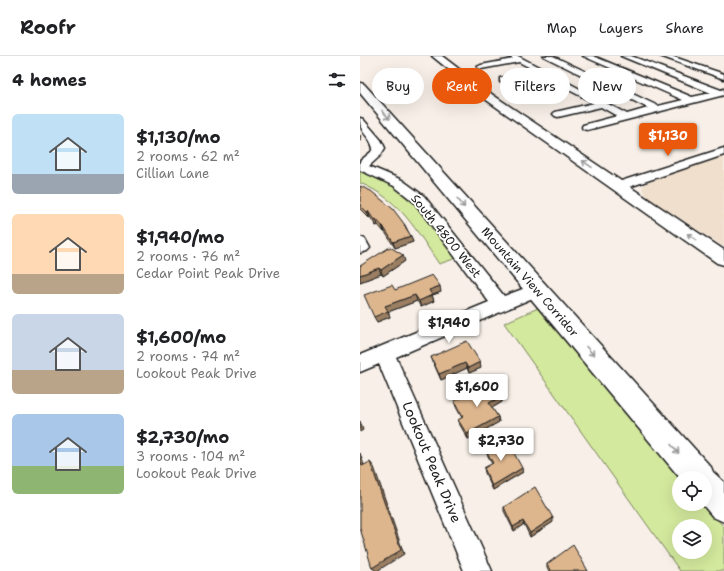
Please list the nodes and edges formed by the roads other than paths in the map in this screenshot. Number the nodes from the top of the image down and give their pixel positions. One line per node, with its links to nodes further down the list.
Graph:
1 (436, 56): 29 (highway, one-way to 1)
2 (547, 56): 9 (street)
3 (588, 56): 8 (street)
4 (625, 56): 17 (street)
5 (664, 56): 13 (street)
6 (610, 57): 8 (street)
7 (516, 58): 10 (street); 11 (street)
8 (597, 60): 9 (street); 18 (street)
9 (567, 66): 12 (street); 20 (street)
10 (481, 67)
11 (536, 68)
12 (557, 68)
13 (724, 77)
14 (360, 86): 31 (highway, Mountain View Corridor, one-way to 31)
15 (571, 87): 16 (street)
16 (578, 91)
17 (722, 93): 18 (street)
18 (691, 100): 20 (street)
19 (602, 104): 21 (street); 22 (street)
20 (657, 109): 22 (street)
21 (558, 114)
22 (626, 117): 24 (street)
23 (361, 124): 27 (street)
24 (587, 127)
25 (722, 144): 28 (street)
26 (659, 160): 28 (street)
27 (361, 166): 32 (street, South 4800 West)
28 (673, 168): 29 (street)
29 (619, 186): 30 (highway, one-way to 29)
30 (724, 259)
31 (536, 290): 32 (street); 35 (highway, Mountain View Corridor, one-way to 35)
32 (501, 305): 33 (street)
33 (385, 354): 34 (street); 38 (street, Lookout Peak Drive)
34 (360, 364)
35 (694, 471)
36 (712, 492): 37 (highway)
37 (724, 506)
38 (478, 571)

